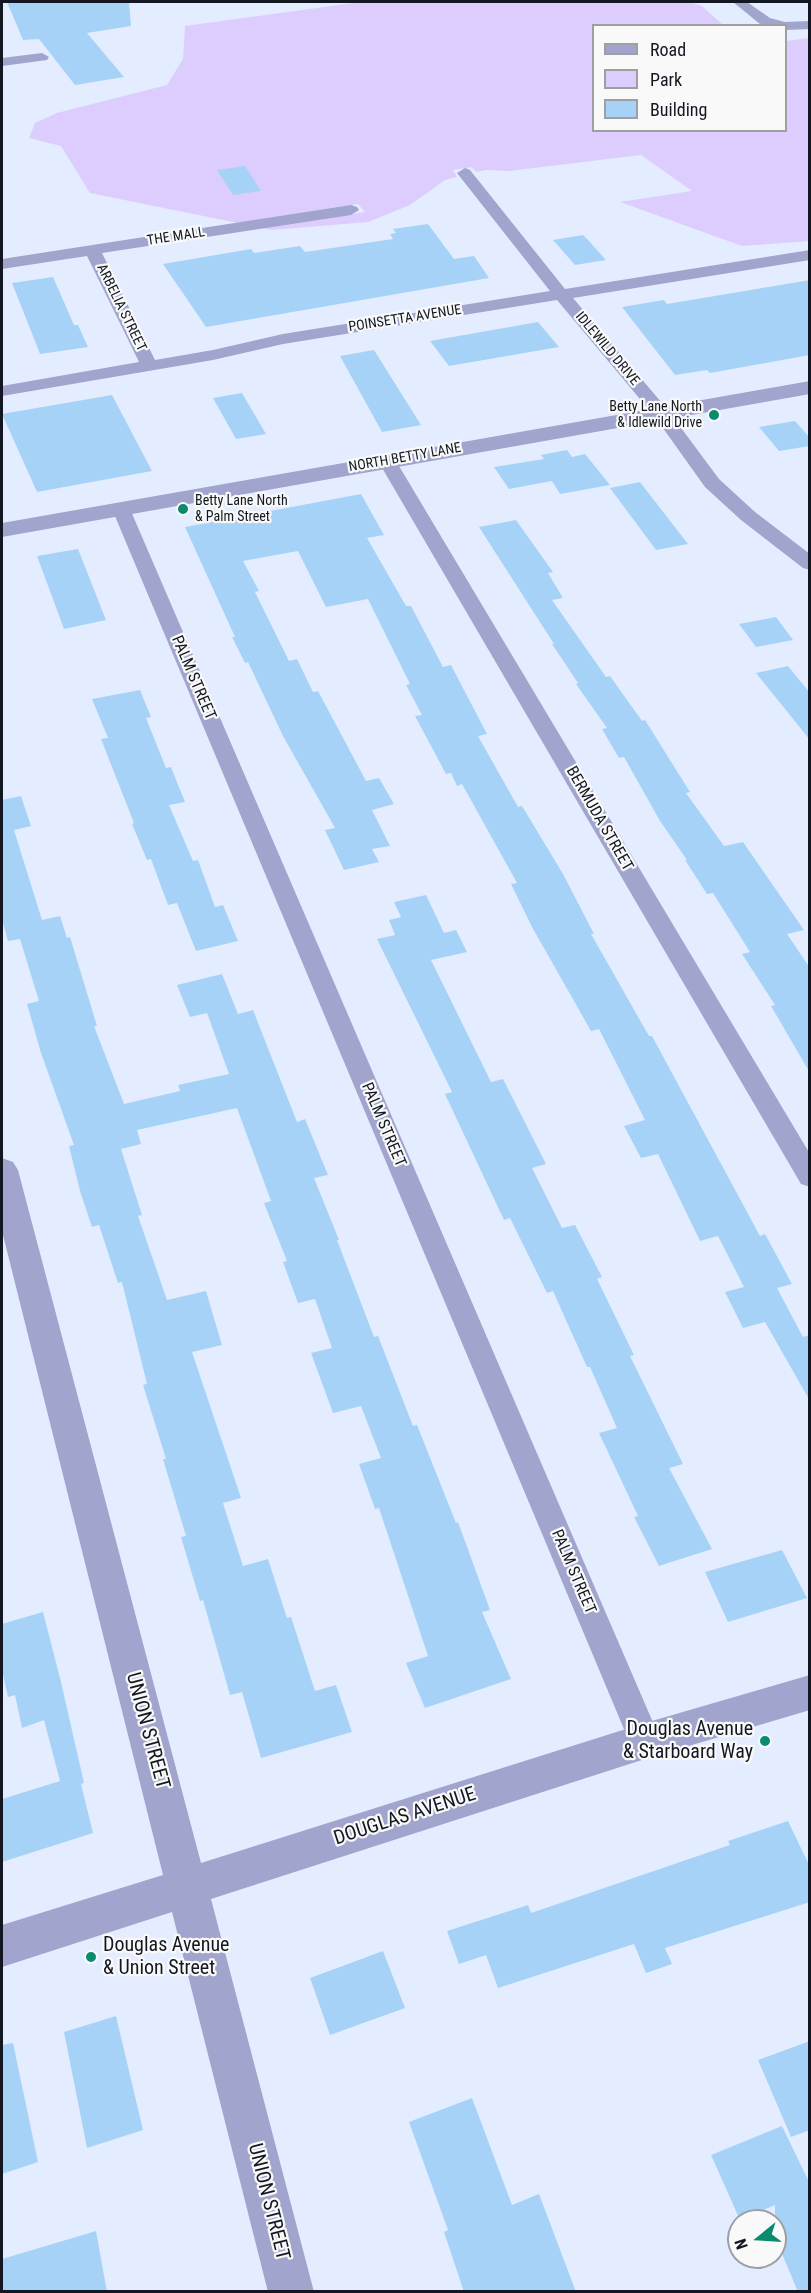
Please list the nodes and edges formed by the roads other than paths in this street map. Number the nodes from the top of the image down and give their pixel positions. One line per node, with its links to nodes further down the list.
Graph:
1 (739, 2): 2 (street)
2 (776, 24)
3 (810, 25): 4 (street)
4 (787, 26)
5 (42, 57): 6 (street)
6 (2, 62)
7 (465, 172): 12 (street, IDLEWILD DRIVE)
8 (351, 210): 9 (street, THE MALL)
9 (92, 250): 11 (street, THE MALL); 13 (street, ARBELIA STREET)
10 (810, 255): 12 (street, POINSETTA AVENUE)
11 (2, 264)
12 (560, 293): 13 (street, POINSETTA AVENUE); 16 (street, IDLEWILD DRIVE)
13 (149, 366): 15 (street, POINSETTA AVENUE)
14 (810, 387): 16 (street, NORTH BETTY LANE)
15 (2, 391)
16 (662, 413): 17 (street, NORTH BETTY LANE); 20 (street, IDLEWILD DRIVE)
17 (387, 461): 18 (street, NORTH BETTY LANE); 22 (street, BERMUDA STREET)
18 (122, 509): 19 (street, NORTH BETTY LANE); 24 (street, PALM STREET)
19 (2, 530)
20 (810, 564)
21 (2, 1170): 25 (street, UNION STREET)
22 (810, 1177)
23 (810, 1692): 24 (street, DOUGLAS AVENUE)
24 (645, 1741): 25 (street, DOUGLAS AVENUE)
25 (187, 1887): 26 (street, DOUGLAS AVENUE); 27 (street, UNION STREET)
26 (2, 1946)
27 (291, 2292)

